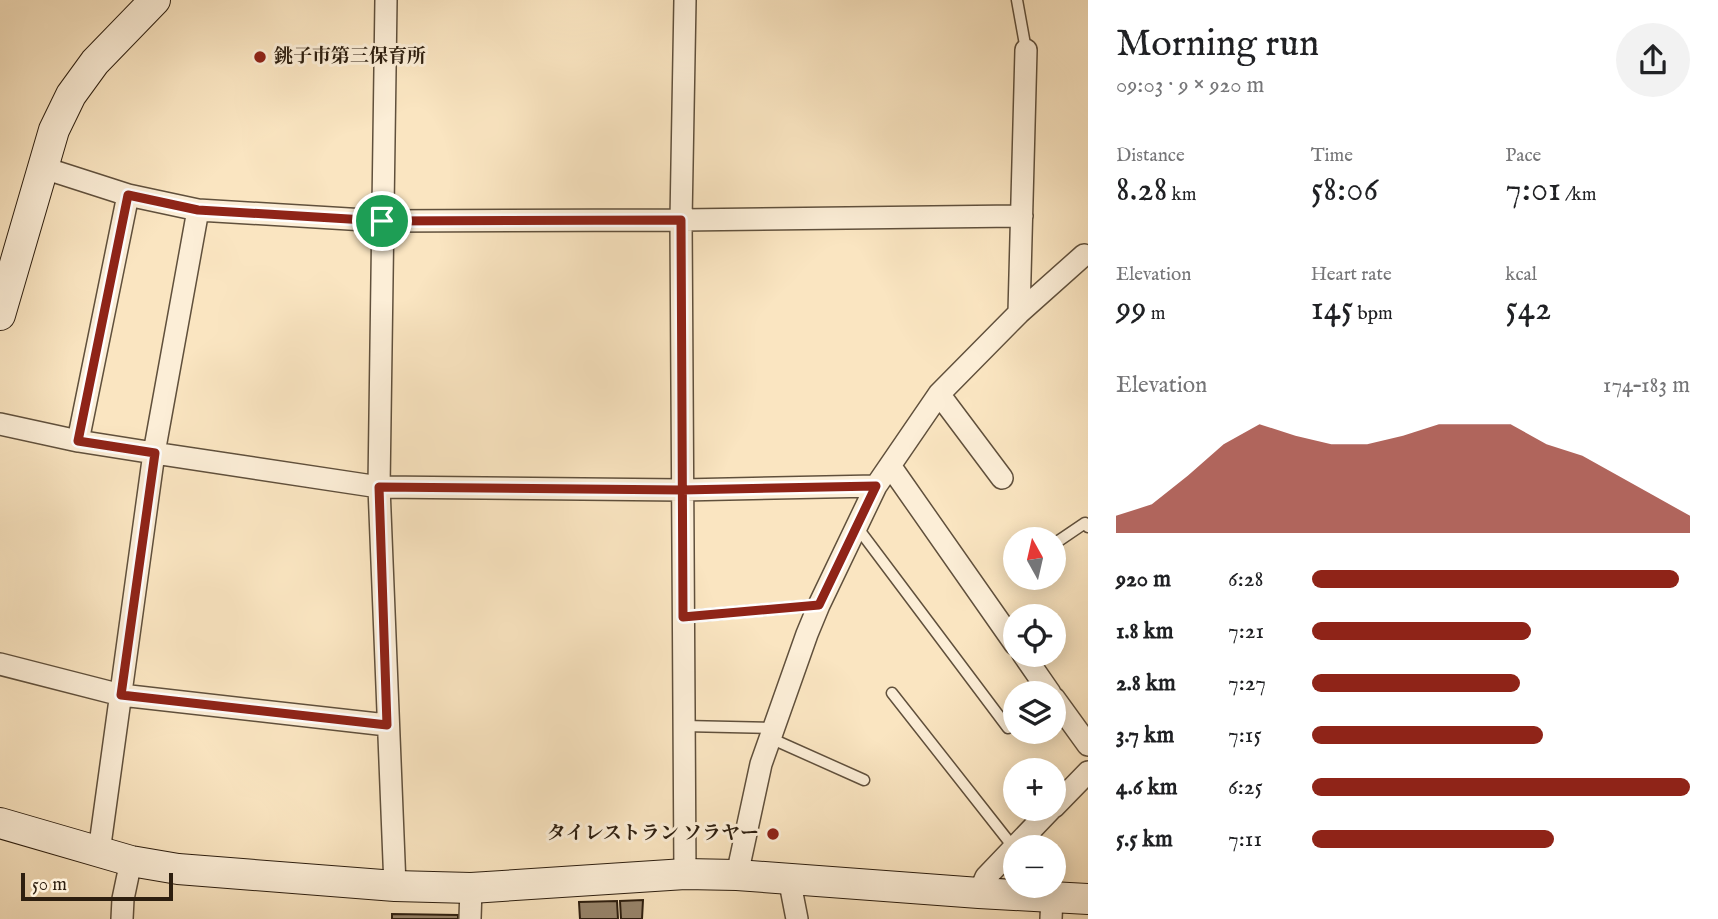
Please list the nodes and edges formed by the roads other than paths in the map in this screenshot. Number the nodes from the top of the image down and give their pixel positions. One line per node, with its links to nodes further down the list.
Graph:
1 (155, 0): 6 (street)
2 (386, 0): 11 (street)
3 (685, 0): 10 (street)
4 (1017, 0): 5 (lane)
5 (1026, 50): 9 (street)
6 (44, 168): 7 (street); 14 (street)
7 (128, 195): 8 (street); 17 (street)
8 (198, 210): 11 (street); 18 (street)
9 (1022, 216): 10 (street); 13 (street)
10 (681, 220): 11 (street); 23 (street)
11 (382, 221): 22 (street)
12 (1086, 253): 13 (street)
13 (1019, 313): 15 (street)
14 (0, 315)
15 (939, 394): 19 (street); 20 (street)
16 (0, 424): 17 (street)
17 (78, 441): 18 (street)
18 (155, 453): 22 (street); 32 (street)
19 (891, 467): 21 (street); 29 (street)
20 (1002, 478)
21 (876, 486): 23 (street); 24 (street)
22 (379, 487): 23 (street); 35 (street)
23 (682, 490): 28 (street)
24 (857, 527): 27 (street); 34 (lane)
25 (1088, 527): 26 (lane)
26 (1066, 536)
27 (819, 605): 28 (lane); 37 (street)
28 (683, 617): 36 (street)
29 (1003, 627)
30 (0, 664): 32 (street)
31 (892, 693): 44 (lane)
32 (121, 695): 35 (street); 46 (street)
33 (1066, 715): 38 (street)
34 (1003, 723)
35 (387, 725): 52 (street)
36 (684, 726): 37 (lane); 49 (street)
37 (772, 733): 40 (lane); 50 (street)
38 (1088, 745)
39 (1088, 772): 41 (street)
40 (864, 780)
41 (1066, 795)
42 (1040, 821): 45 (street)
43 (0, 823): 46 (street)
44 (1004, 835)
45 (1027, 835)
46 (99, 852): 48 (street)
47 (1003, 859): 54 (street)
48 (131, 861): 52 (street); 57 (street)
49 (685, 874): 50 (street); 53 (street)
50 (737, 874): 51 (street)
51 (789, 878): 54 (street); 59 (street)
52 (395, 886): 53 (street)
53 (471, 888): 58 (street)
54 (979, 893): 56 (street)
55 (1088, 899): 56 (street)
56 (1052, 908)
57 (122, 919)
58 (470, 919)
59 (797, 919)

